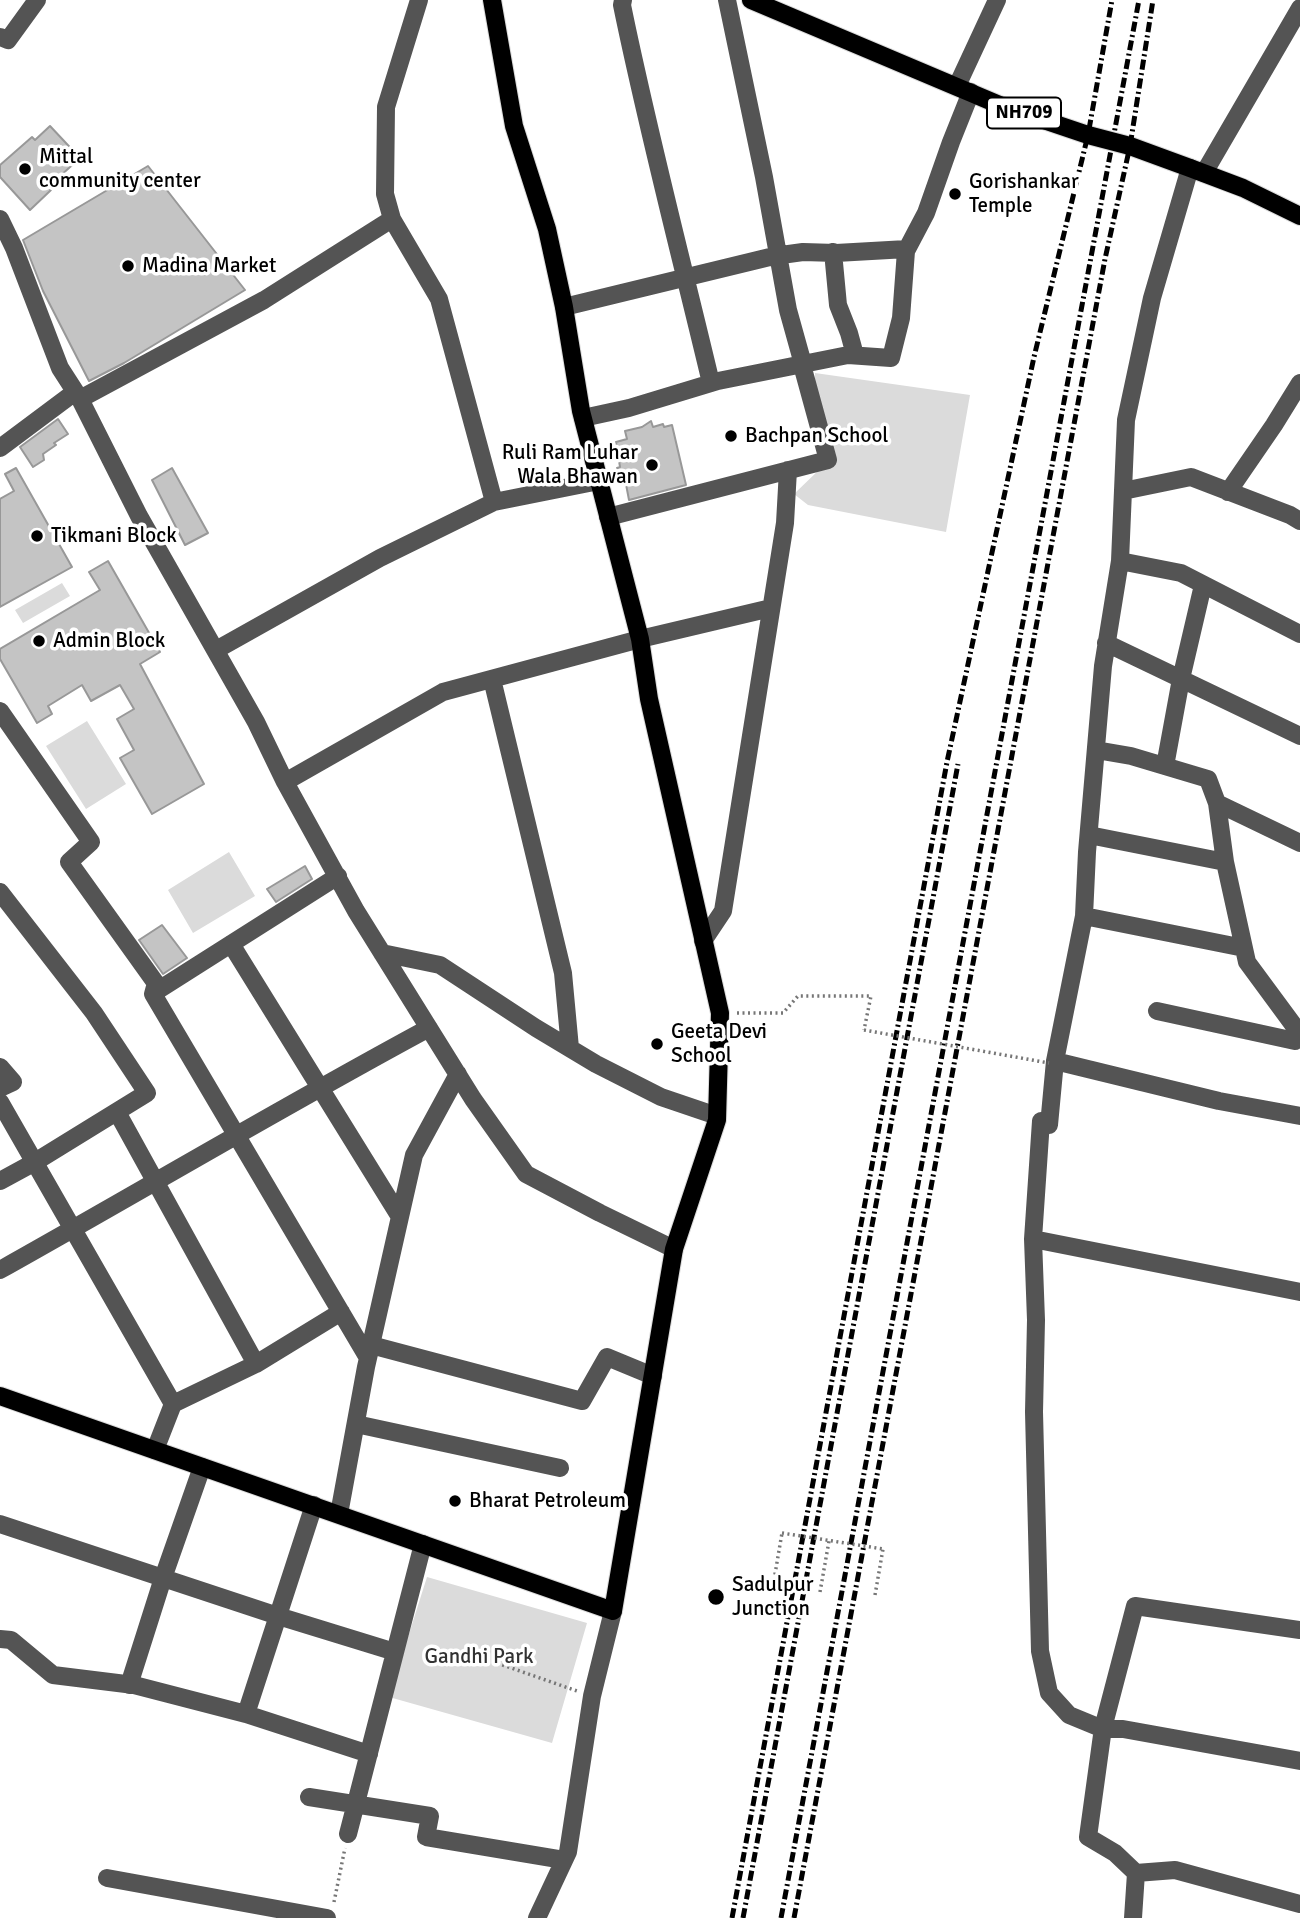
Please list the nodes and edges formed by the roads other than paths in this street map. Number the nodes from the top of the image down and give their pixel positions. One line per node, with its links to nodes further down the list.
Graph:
1 (37, 0): 10 (street)
2 (419, 0): 15 (street)
3 (492, 0): 20 (main road)
4 (623, 0): 19 (street)
5 (727, 0): 18 (street)
6 (751, 0): 8 (main road, NH709)
7 (997, 0): 11 (street)
8 (772, 4): 11 (main road, NH709)
9 (1300, 8): 12 (street)
10 (0, 37)
11 (964, 89): 12 (main road, NH709); 16 (street)
12 (1197, 170): 13 (main road, NH709); 30 (street)
13 (1300, 216)
14 (0, 219): 25 (street)
15 (392, 219): 25 (street); 32 (street)
16 (907, 249): 17 (street); 21 (street)
17 (833, 253): 18 (street); 21 (street)
18 (778, 256): 19 (street); 22 (street)
19 (686, 278): 20 (street); 23 (street)
20 (564, 307): 26 (main road)
21 (855, 355): 22 (street)
22 (803, 364): 23 (street); 28 (street)
23 (711, 383): 26 (street)
24 (1300, 383): 31 (street)
25 (78, 396): 27 (street); 41 (street)
26 (583, 418): 29 (main road)
27 (0, 448)
28 (788, 470): 33 (street); 37 (street)
29 (599, 481): 32 (street); 33 (main road)
30 (1123, 491): 31 (street); 35 (street)
31 (1228, 492): 34 (street)
32 (494, 502): 41 (street)
33 (608, 517): 39 (main road)
34 (1300, 521)
35 (1120, 561): 36 (street); 40 (street)
36 (1203, 585): 38 (street); 43 (street)
37 (771, 608): 39 (street); 56 (street)
38 (1300, 634)
39 (640, 639): 42 (street); 56 (main road)
40 (1106, 643): 43 (street); 46 (street)
41 (216, 650): 48 (street)
42 (492, 679): 48 (street); 64 (street)
43 (1181, 679): 45 (street); 47 (street)
44 (0, 711): 60 (street)
45 (1300, 736)
46 (1096, 750): 47 (street); 50 (street)
47 (1164, 766): 49 (street)
48 (285, 782): 53 (street)
49 (1217, 803): 51 (street); 52 (street)
50 (1089, 835): 52 (street); 55 (street)
51 (1300, 843)
52 (1225, 862): 58 (street)
53 (338, 876): 57 (street); 59 (street)
54 (0, 892): 71 (street)
55 (1084, 916): 58 (street); 65 (street)
56 (704, 941): 72 (main road)
57 (231, 944): 60 (street); 68 (street)
58 (1244, 948): 63 (street)
59 (382, 953): 62 (street); 64 (street)
60 (156, 983): 74 (street)
61 (1157, 1011): 63 (street)
62 (429, 1028): 67 (street); 68 (street)
63 (1300, 1036)
64 (570, 1048): 72 (street)
65 (1052, 1062): 73 (street); 80 (street)
66 (0, 1067): 69 (street)
67 (457, 1074): 78 (street); 81 (street)
68 (320, 1087): 74 (street); 78 (street)
69 (0, 1088)
70 (0, 1102): 75 (street)
71 (117, 1112): 75 (street); 77 (street)
72 (717, 1116): 81 (main road)
73 (1300, 1116)
74 (237, 1136): 77 (street); 84 (street)
75 (35, 1162): 76 (street); 79 (street)
76 (0, 1181)
77 (156, 1182): 79 (street); 86 (street)
78 (400, 1217): 85 (street)
79 (74, 1229): 82 (street); 89 (street)
80 (1033, 1240): 83 (street); 106 (street)
81 (674, 1249): 87 (main road)
82 (0, 1270)
83 (1300, 1292)
84 (341, 1312): 85 (street); 86 (street)
85 (370, 1352): 87 (street); 90 (street)
86 (256, 1364): 89 (street)
87 (653, 1376): 99 (main road)
88 (0, 1396): 91 (main road)
89 (173, 1404): 91 (street)
90 (356, 1424): 93 (street); 95 (street)
91 (155, 1450): 92 (main road)
92 (202, 1466): 94 (main road); 98 (street)
93 (560, 1468)
94 (314, 1505): 95 (main road); 100 (street)
95 (339, 1514): 97 (main road)
96 (0, 1524): 98 (street)
97 (423, 1544): 99 (main road); 103 (street)
98 (163, 1578): 100 (street); 104 (street)
99 (612, 1611): 112 (street)
100 (278, 1616): 103 (street); 105 (street)
101 (1300, 1630): 106 (street)
102 (0, 1639): 104 (street)
103 (395, 1651): 107 (street)
104 (129, 1685): 105 (street)
105 (246, 1714): 107 (street)
106 (1103, 1728): 108 (street); 113 (street)
107 (369, 1754): 110 (street)
108 (1300, 1761)
109 (309, 1797): 110 (street)
110 (355, 1805): 111 (street); 112 (street)
111 (348, 1834)
112 (564, 1860): 117 (street)
113 (1136, 1873): 115 (street); 118 (street)
114 (107, 1878): 116 (street)
115 (1300, 1904)
116 (330, 1912)
117 (537, 1918)
118 (1133, 1918)

